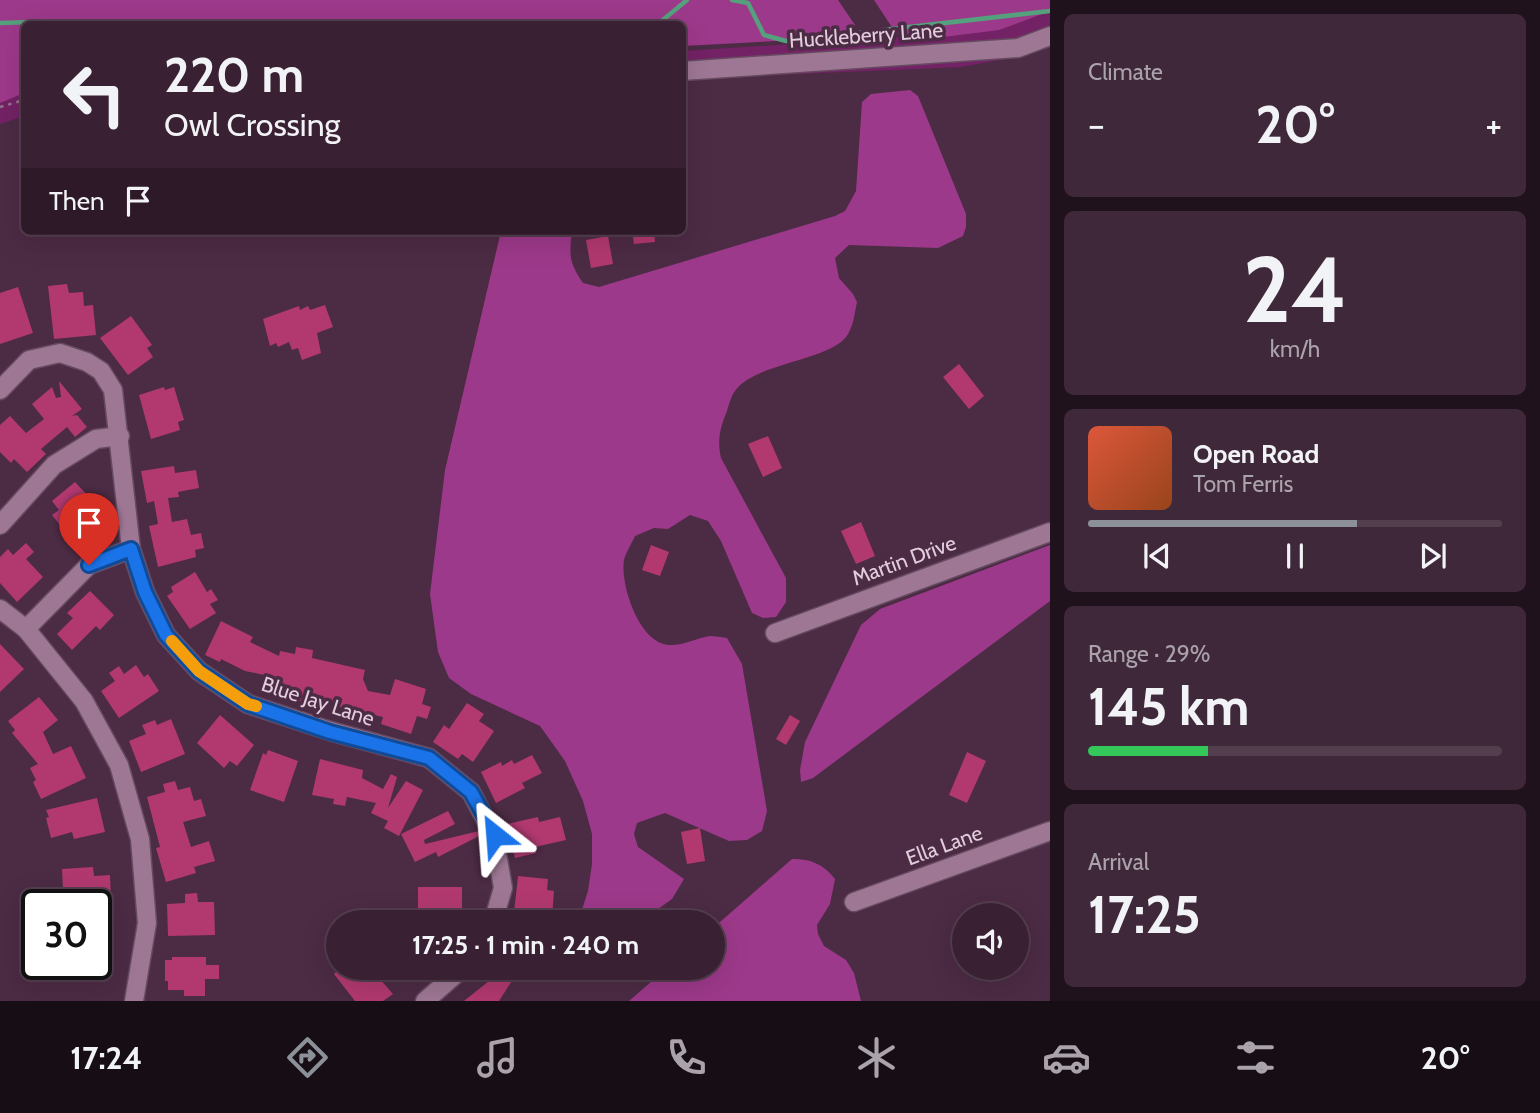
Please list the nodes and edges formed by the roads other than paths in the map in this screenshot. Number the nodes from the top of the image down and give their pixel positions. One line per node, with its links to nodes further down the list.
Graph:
1 (1050, 36): 2 (street, Huckleberry Lane)
2 (686, 71)
3 (0, 390): 4 (street, Blue Jay Lane)
4 (120, 436): 5 (street); 7 (street, Blue Jay Lane)
5 (0, 525)
6 (1050, 532): 10 (street, Martin Drive)
7 (131, 549): 9 (street); 13 (street, Blue Jay Lane)
8 (0, 609): 9 (street)
9 (26, 629): 15 (street)
10 (775, 633)
11 (1050, 831): 12 (street, Ella Lane)
12 (854, 902)
13 (497, 910)
14 (449, 980): 16 (street)
15 (134, 1001)
16 (425, 1001)

